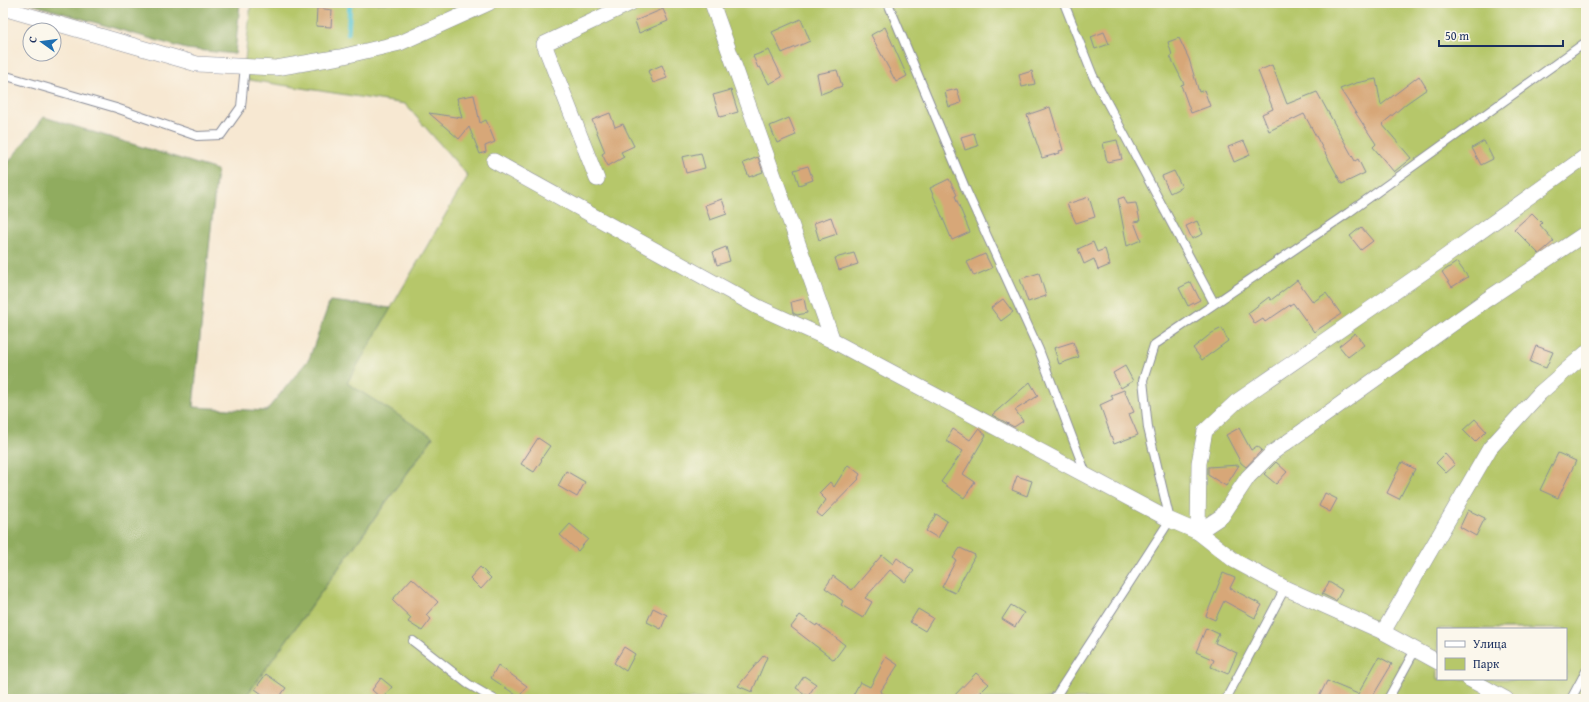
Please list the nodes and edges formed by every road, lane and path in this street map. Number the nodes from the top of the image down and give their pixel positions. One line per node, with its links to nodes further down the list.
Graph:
1 (489, 3): 8 (street)
2 (631, 3): 12 (street)
3 (712, 3): 15 (street)
4 (888, 3): 17 (lane)
5 (1064, 3): 14 (lane)
6 (3, 8): 8 (street)
7 (1586, 42): 14 (lane)
8 (245, 66): 9 (lane)
9 (3, 77)
10 (1586, 156): 19 (street)
11 (494, 161): 15 (street)
12 (597, 179)
13 (1586, 233): 19 (street)
14 (1214, 303): 18 (lane)
15 (833, 341): 17 (street)
16 (1586, 353): 21 (street)
17 (1087, 477): 18 (street)
18 (1170, 520): 19 (street); 28 (lane)
19 (1198, 532): 20 (street)
20 (1285, 588): 21 (street); 29 (lane)
21 (1383, 632): 23 (street)
22 (413, 641): 27 (lane)
23 (1415, 650): 24 (street); 30 (lane)
24 (1437, 661)
25 (1586, 671): 32 (lane)
26 (1471, 680): 31 (street)
27 (494, 699)
28 (1054, 699)
29 (1226, 699)
30 (1388, 699)
31 (1506, 699)
32 (1571, 699)

